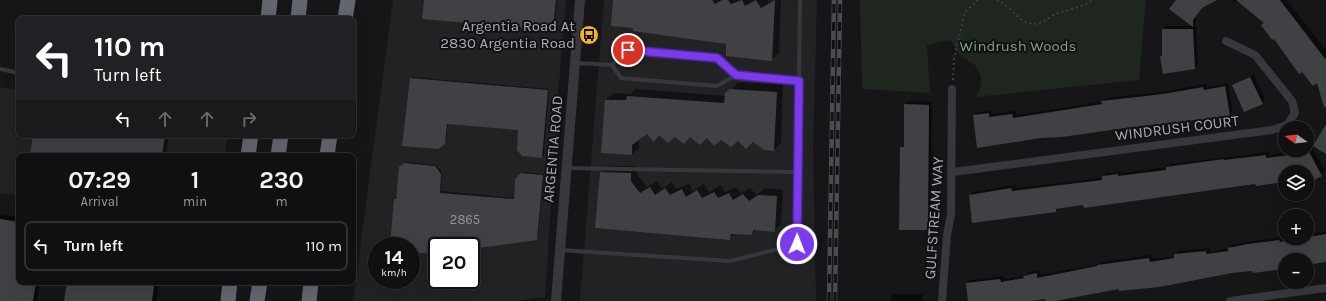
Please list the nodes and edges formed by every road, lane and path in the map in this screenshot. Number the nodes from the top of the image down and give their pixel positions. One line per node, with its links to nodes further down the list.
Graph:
1 (270, 0): 10 (highway)
2 (300, 0): 11 (highway)
3 (348, 0): 12 (highway)
4 (580, 0): 14 (street, ARGENTIA ROAD)
5 (800, 0): 19 (lane)
6 (978, 0): 20 (path)
7 (997, 0): 9 (path)
8 (1093, 0): 9 (path)
9 (1001, 1)
10 (268, 16)
11 (298, 16)
12 (345, 16)
13 (1226, 41): 29 (street, WINDRUSH COURT)
14 (575, 63): 15 (lane); 27 (street, ARGENTIA ROAD)
15 (612, 65): 18 (lane); 18 (lane)
16 (0, 69): 17 (lane)
17 (16, 72)
18 (736, 75): 19 (lane)
19 (799, 81): 28 (lane)
20 (952, 90): 29 (street, GULFSTREAM WAY)
21 (251, 138): 24 (highway)
22 (281, 138): 25 (highway)
23 (330, 138): 26 (highway)
24 (248, 153)
25 (278, 153)
26 (327, 153)
27 (567, 168): 28 (lane); 30 (street, ARGENTIA ROAD)
28 (798, 172): 30 (lane)
29 (953, 172): 39 (street, GULFSTREAM WAY)
30 (560, 250): 38 (street, ARGENTIA ROAD)
31 (230, 285): 35 (highway)
32 (260, 285): 36 (highway)
33 (311, 285): 37 (highway)
34 (1326, 288): 40 (street)
35 (228, 301)
36 (258, 301)
37 (309, 301)
38 (556, 301)
39 (942, 301)
40 (1230, 301)

